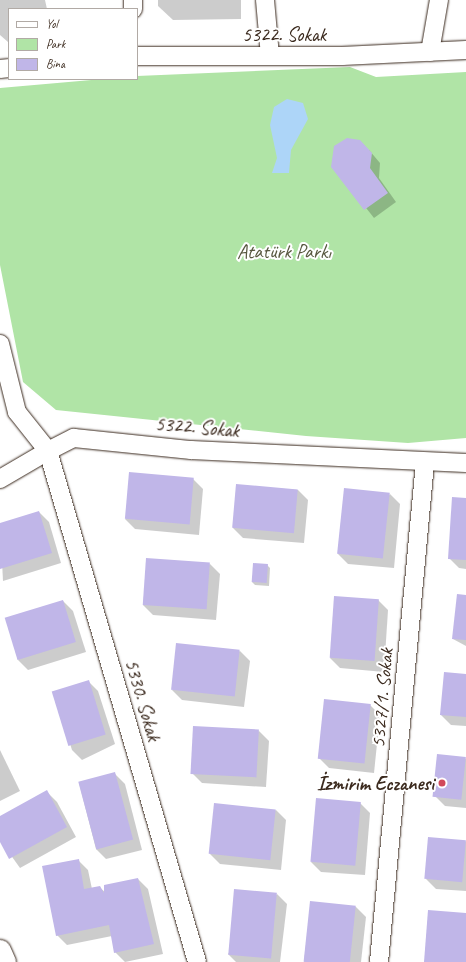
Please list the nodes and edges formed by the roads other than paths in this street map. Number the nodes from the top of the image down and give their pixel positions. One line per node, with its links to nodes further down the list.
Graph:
1 (265, 0): 6 (street)
2 (439, 0): 4 (street)
3 (466, 50): 4 (street, 5322. Sokak)
4 (430, 52): 6 (street, 5322. Sokak)
5 (138, 56): 6 (street, 5322. Sokak)
6 (270, 56)
7 (0, 344): 8 (street)
8 (48, 451): 9 (street, 5322. Sokak); 11 (street, 5322. Sokak); 14 (street, 5330. Sokak)
9 (425, 462): 10 (street, 5322. Sokak); 15 (street, 5327/1. Sokak)
10 (466, 463)
11 (0, 479)
12 (0, 951): 13 (street)
13 (6, 962)
14 (197, 962)
15 (379, 962)

